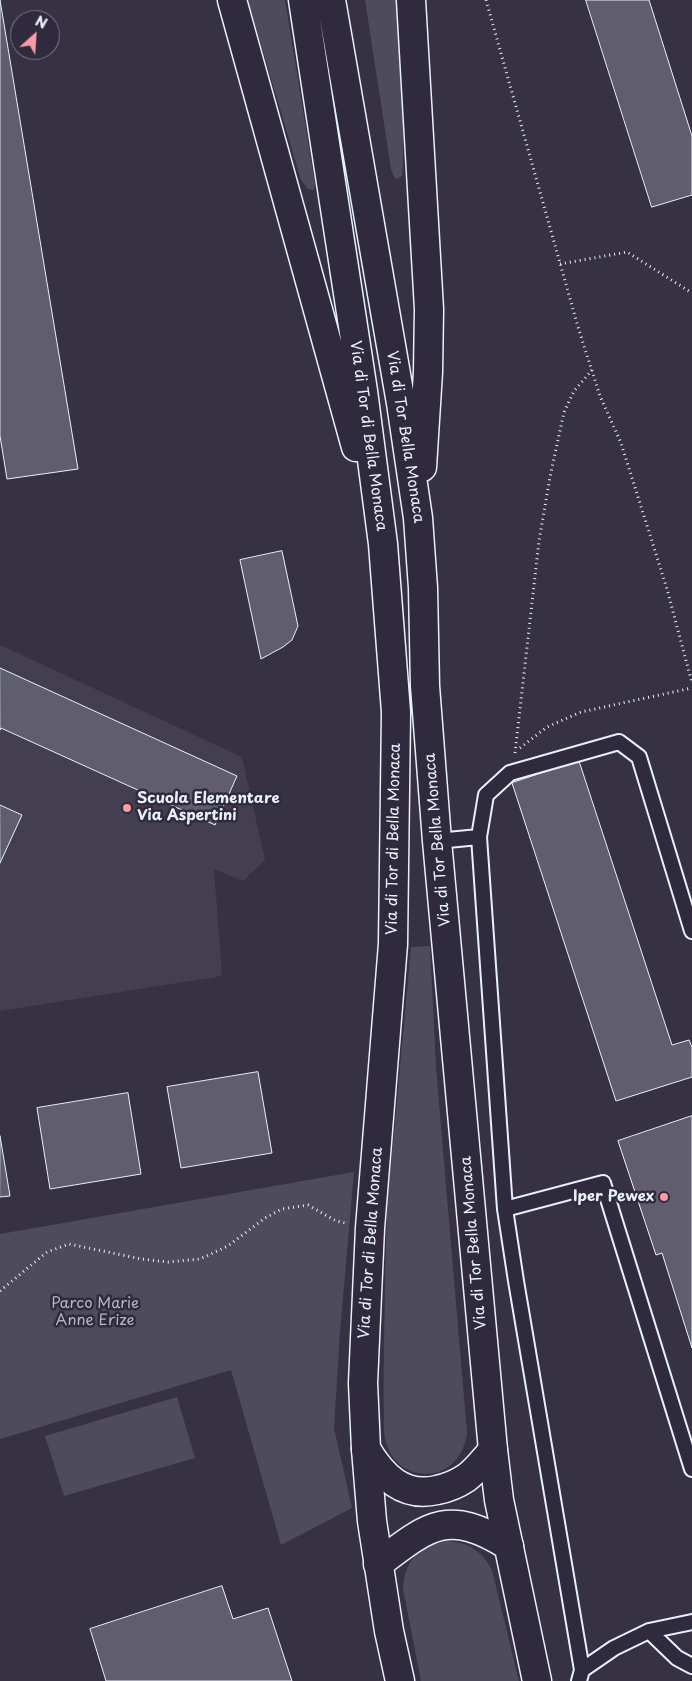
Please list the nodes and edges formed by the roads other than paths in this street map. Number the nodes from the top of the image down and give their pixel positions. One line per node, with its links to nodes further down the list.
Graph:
1 (232, 0): 6 (main road)
2 (303, 0): 6 (main road, Via di Tor di Bella Monaca)
3 (331, 0): 5 (main road, Via di Tor Bella Monaca)
4 (411, 0): 5 (main road)
5 (418, 518): 8 (main road, Via di Tor Bella Monaca)
6 (383, 544): 11 (main road, Via di Tor di Bella Monaca)
7 (478, 837): 8 (lane); 9 (lane); 10 (lane)
8 (437, 840): 12 (main road, Via di Tor Bella Monaca)
9 (692, 931)
10 (506, 1209): 13 (lane); 19 (lane)
11 (366, 1449): 12 (main road); 15 (main road, Via di Tor di Bella Monaca)
12 (493, 1450): 14 (main road, Via di Tor Bella Monaca)
13 (692, 1469)
14 (509, 1546): 15 (main road); 21 (main road, Via di Tor Bella Monaca)
15 (378, 1564): 20 (main road, Via di Tor di Bella Monaca)
16 (692, 1622): 17 (lane)
17 (649, 1632): 18 (lane); 19 (lane)
18 (692, 1666)
19 (580, 1675)
20 (400, 1681)
21 (537, 1681)

